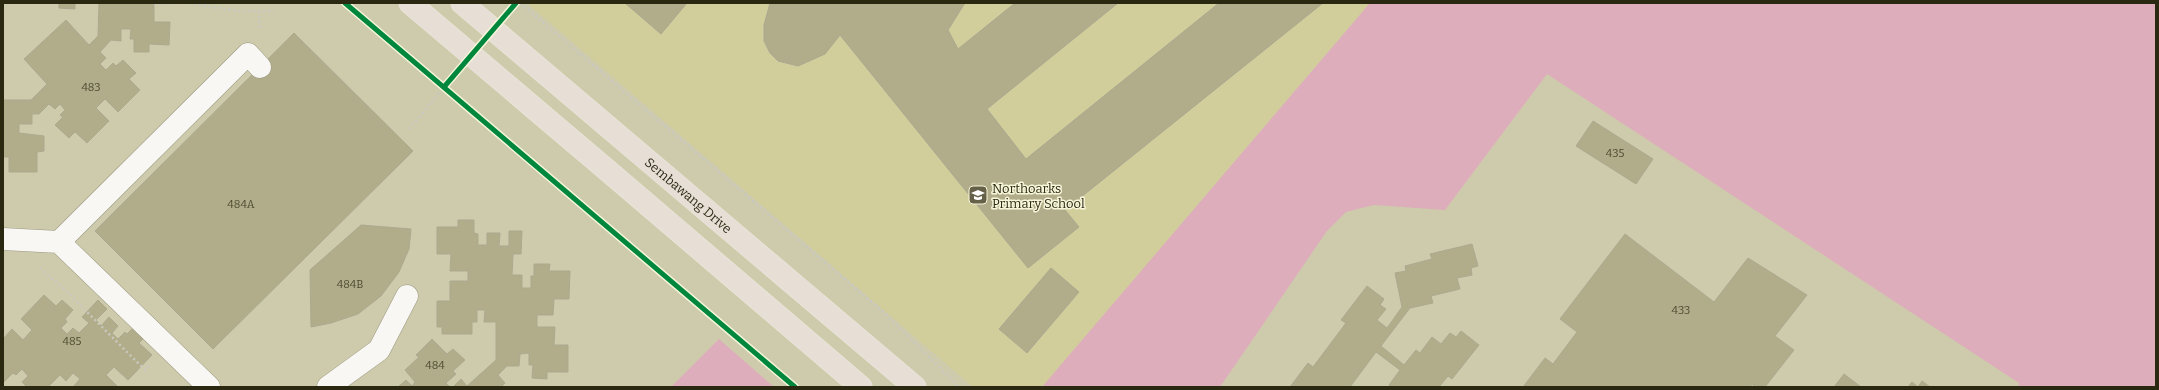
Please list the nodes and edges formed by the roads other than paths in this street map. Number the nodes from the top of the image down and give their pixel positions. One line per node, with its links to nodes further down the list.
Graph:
1 (410, 3): 9 (main road)
2 (462, 3): 10 (main road, Sembawang Drive)
3 (260, 67): 5 (lane)
4 (3, 239): 5 (lane)
5 (59, 242): 7 (lane)
6 (407, 296): 8 (lane)
7 (209, 387)
8 (328, 387)
9 (861, 387)
10 (915, 387)

